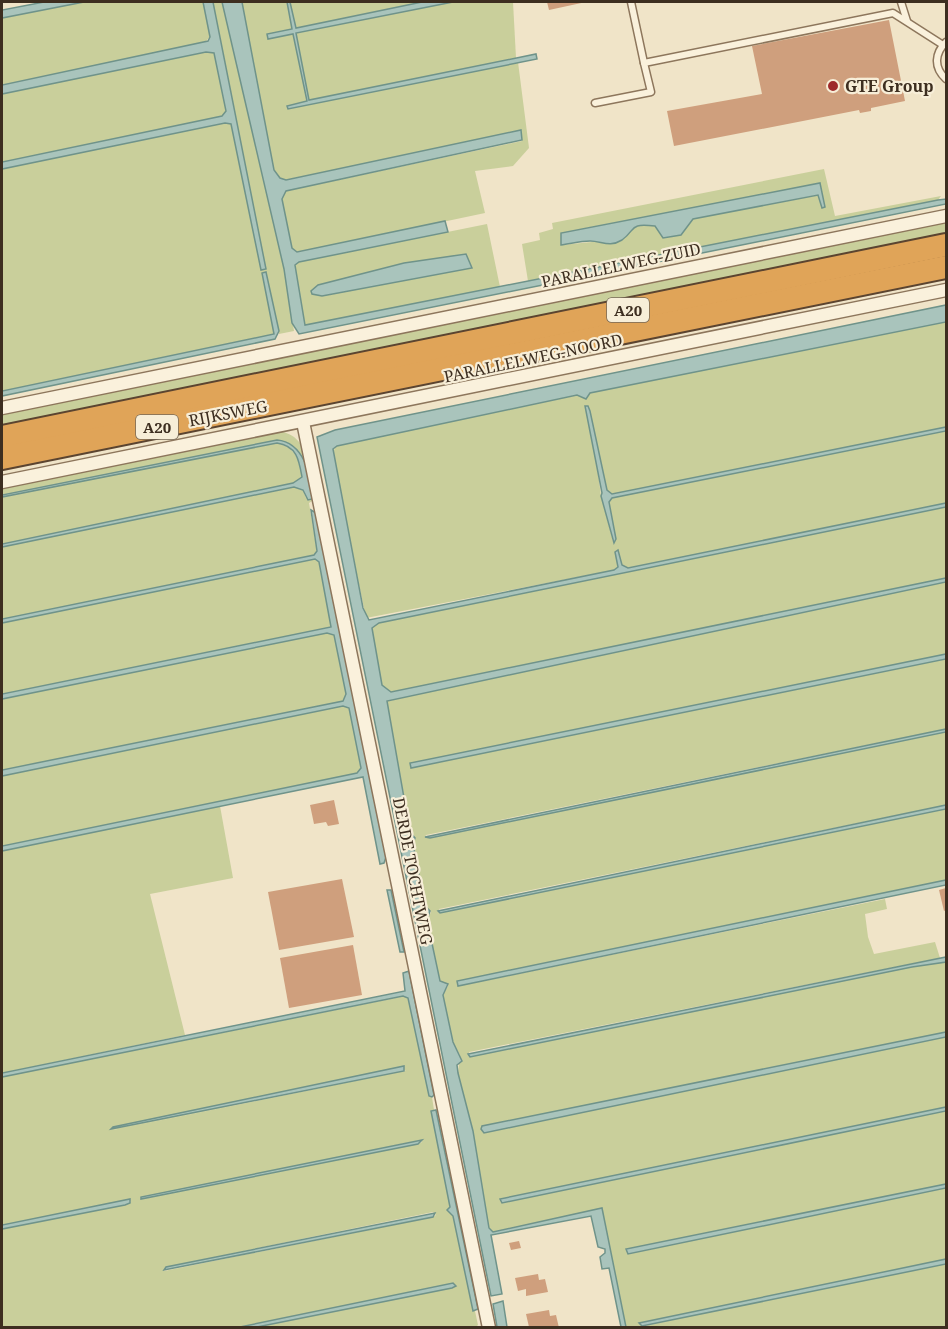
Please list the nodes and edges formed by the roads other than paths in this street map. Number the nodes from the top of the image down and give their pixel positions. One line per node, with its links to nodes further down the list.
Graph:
1 (631, 2): 5 (lane)
2 (901, 2): 3 (lane)
3 (907, 22): 4 (lane); 5 (lane)
4 (945, 43): 6 (lane)
5 (644, 63): 7 (lane)
6 (946, 79)
7 (595, 104)
8 (946, 216): 13 (street, PARALLELWEG-ZUID)
9 (946, 245): 12 (highway, A20)
10 (946, 267): 12 (highway, A20)
11 (946, 290): 14 (street, PARALLELWEG-NOORD)
12 (311, 385): 15 (highway, RIJKSWEG / A20); 16 (highway, RIJKSWEG / A20)
13 (2, 408)
14 (303, 422): 17 (street, RIJKSWEG); 18 (street, DERDE TOCHTWEG)
15 (2, 436)
16 (2, 458)
17 (2, 482)
18 (489, 1328)

